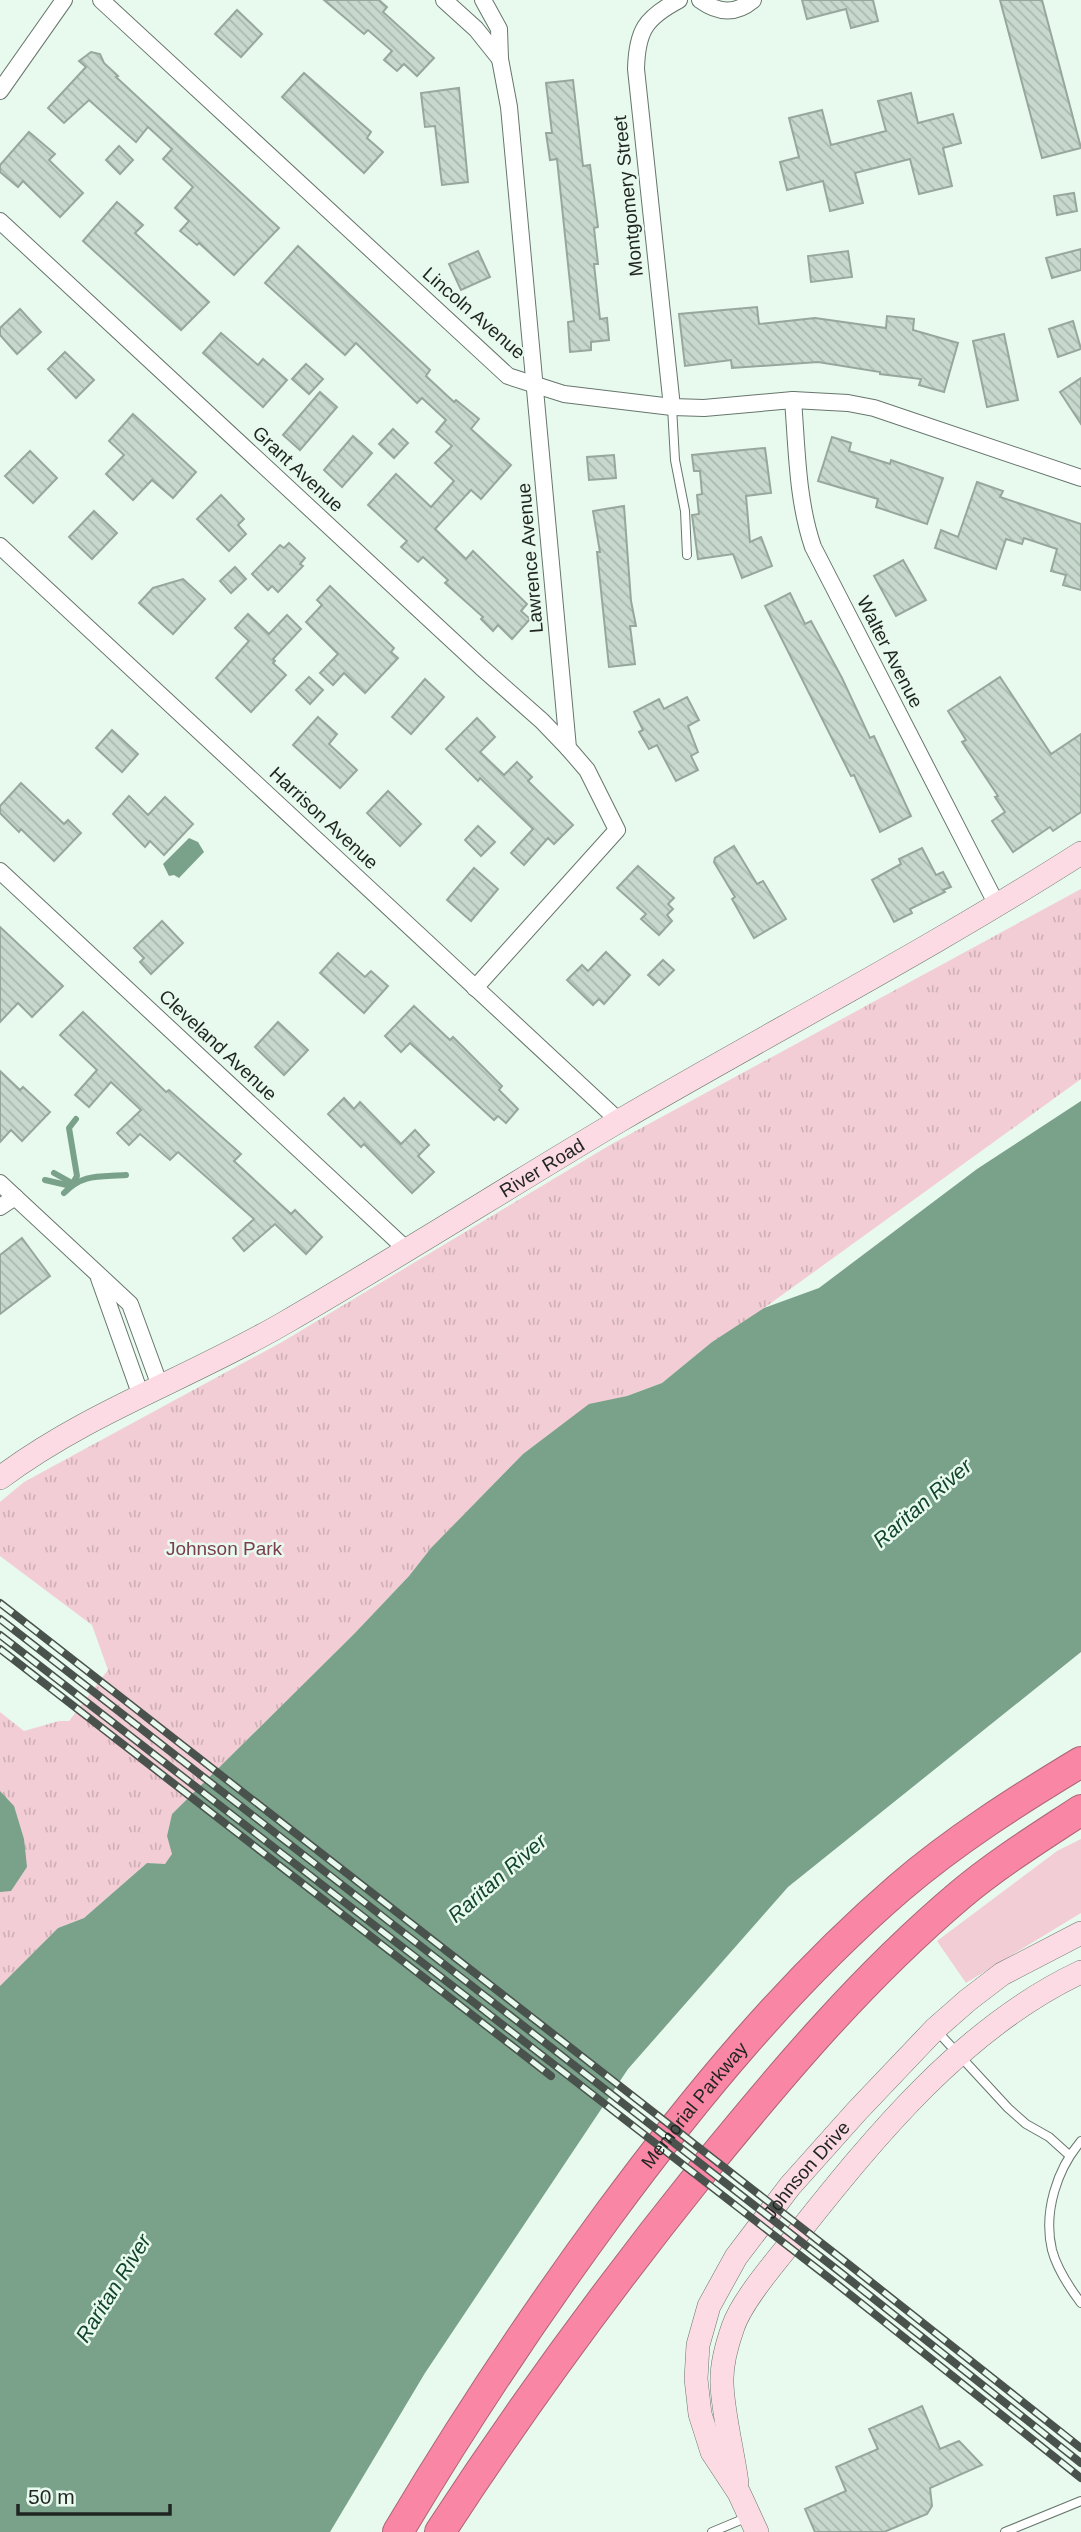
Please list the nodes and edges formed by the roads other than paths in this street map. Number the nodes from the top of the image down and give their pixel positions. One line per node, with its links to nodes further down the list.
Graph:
1 (64, 0): 9 (street)
2 (101, 0): 11 (street, Lincoln Avenue)
3 (444, 0): 8 (street, Lawrence Avenue)
4 (482, 0): 8 (street, Lawrence Avenue)
5 (679, 0): 13 (street, Montgomery Street)
6 (700, 0): 7 (street)
7 (753, 0)
8 (500, 59): 11 (street, Lawrence Avenue)
9 (0, 91)
10 (0, 221): 17 (street, Grant Avenue)
11 (536, 386): 13 (street, Lincoln Avenue); 17 (street, Lawrence Avenue)
12 (793, 400): 13 (street, Lincoln Avenue); 14 (street, Lincoln Avenue); 20 (street, Walter Avenue)
13 (672, 407): 16 (lane)
14 (1081, 478)
15 (0, 546): 21 (street, Harrison Avenue)
16 (687, 555)
17 (568, 748): 21 (street)
18 (1081, 853): 20 (street, River Road)
19 (0, 871): 26 (street, Cleveland Avenue)
20 (998, 907): 22 (street, River Road)
21 (475, 988): 22 (street, Harrison Avenue)
22 (619, 1121): 26 (street, River Road)
23 (0, 1183): 24 (street)
24 (15, 1197): 25 (street); 27 (street)
25 (0, 1207)
26 (407, 1250): 27 (street, River Road)
27 (151, 1391): 28 (street, River Road)
28 (0, 1478)
29 (1081, 1743): 33 (highway)
30 (1081, 1762): 33 (highway, Memorial Parkway)
31 (1081, 1810): 40 (highway)
32 (1081, 1933): 35 (street, Johnson Drive)
33 (820, 1963): 44 (highway, Memorial Parkway)
34 (1081, 1972): 36 (street, Johnson Drive)
35 (935, 2029): 36 (lane); 41 (street, Johnson Drive)
36 (958, 2054): 38 (lane); 41 (street, Johnson Drive)
37 (1081, 2141): 38 (lane)
38 (1069, 2155): 39 (lane)
39 (1081, 2303)
40 (513, 2423): 45 (highway); 46 (highway)
41 (739, 2493): 43 (street, Johnson Drive)
42 (1081, 2501): 48 (lane)
43 (753, 2524): 47 (lane)
44 (398, 2532)
45 (440, 2532)
46 (461, 2532)
47 (712, 2532)
48 (1005, 2532)

